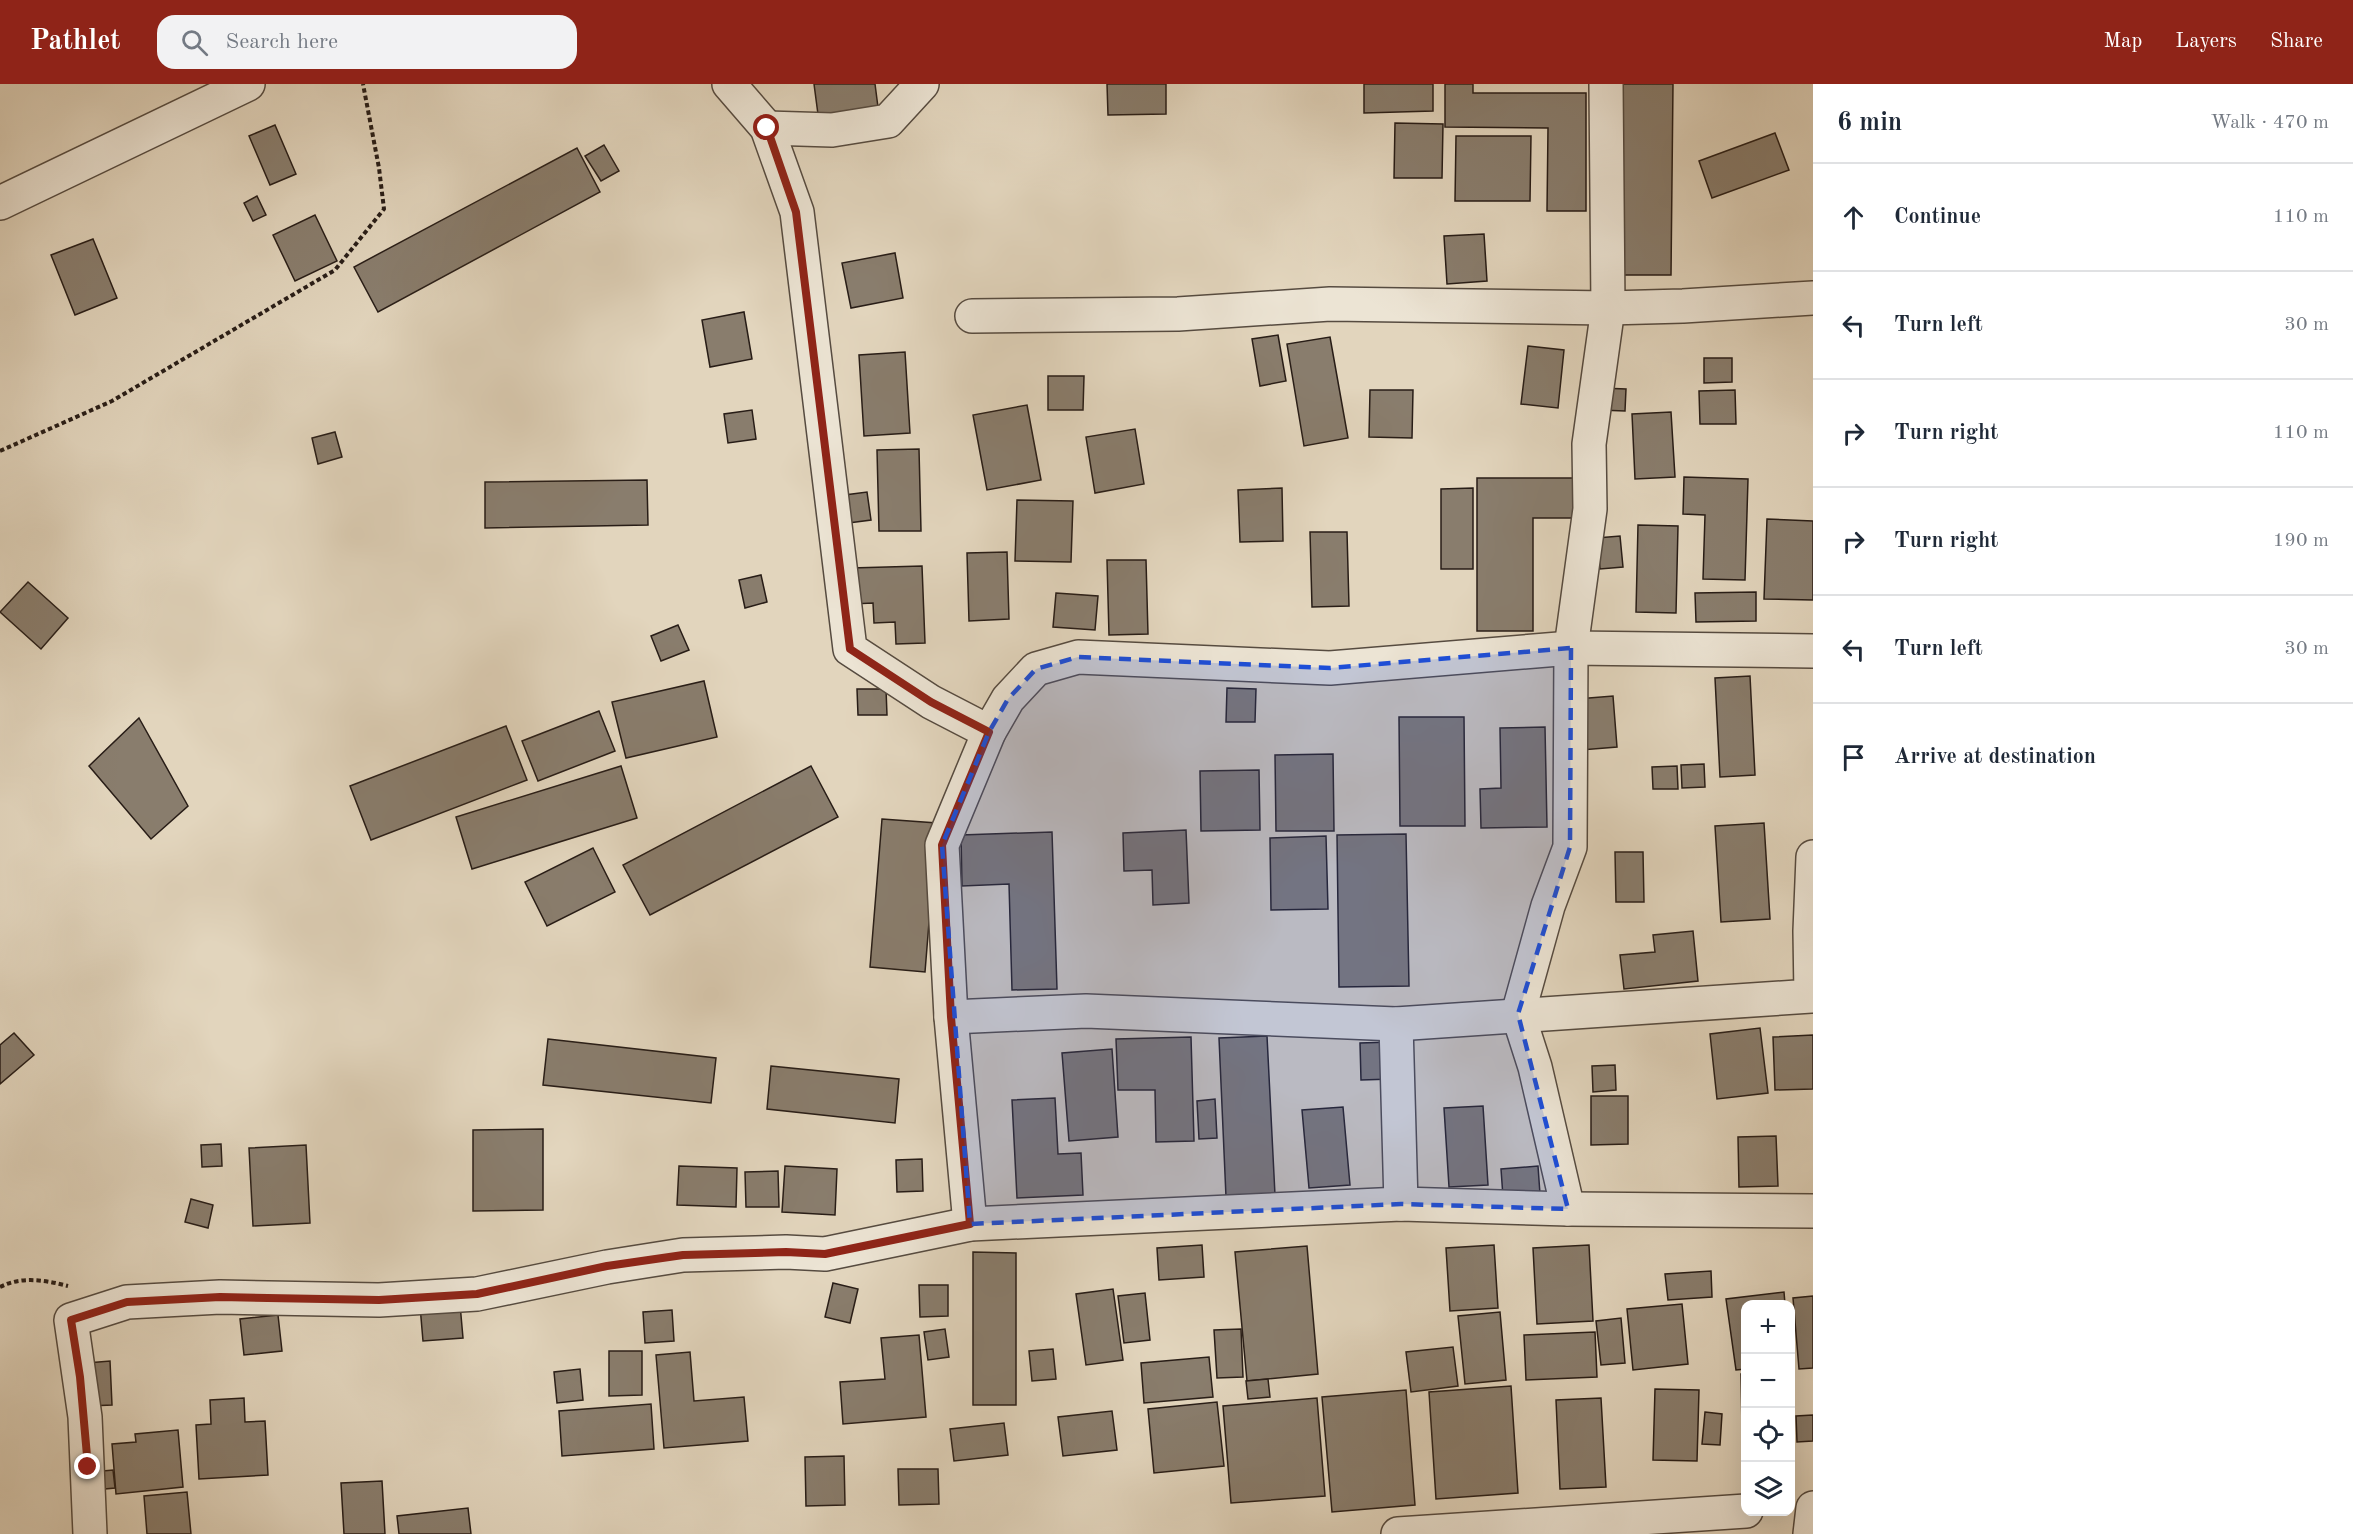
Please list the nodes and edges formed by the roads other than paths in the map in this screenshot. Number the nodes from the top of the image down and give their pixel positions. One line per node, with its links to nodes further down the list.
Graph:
1 (248, 84): 6 (street)
2 (729, 84): 5 (street)
3 (922, 84): 5 (street)
4 (1606, 84): 8 (street)
5 (767, 128): 12 (street)
6 (0, 203)
7 (1813, 298): 8 (street)
8 (1608, 308): 9 (street); 10 (street)
9 (972, 316)
10 (1571, 648): 11 (street); 12 (street); 15 (street)
11 (1813, 651)
12 (989, 732): 16 (street)
13 (1813, 857): 14 (street)
14 (1812, 996): 15 (street)
15 (1518, 1014): 17 (street); 19 (street)
16 (951, 1017): 17 (street); 21 (street)
17 (1396, 1024): 18 (street)
18 (1401, 1204): 19 (street); 21 (street)
19 (1568, 1209): 20 (street)
20 (1813, 1211)
21 (970, 1224): 25 (street)
22 (1813, 1507): 23 (street); 27 (street)
23 (1795, 1508)
24 (1741, 1511): 26 (street)
25 (90, 1534)
26 (1398, 1534)
27 (1810, 1534)

